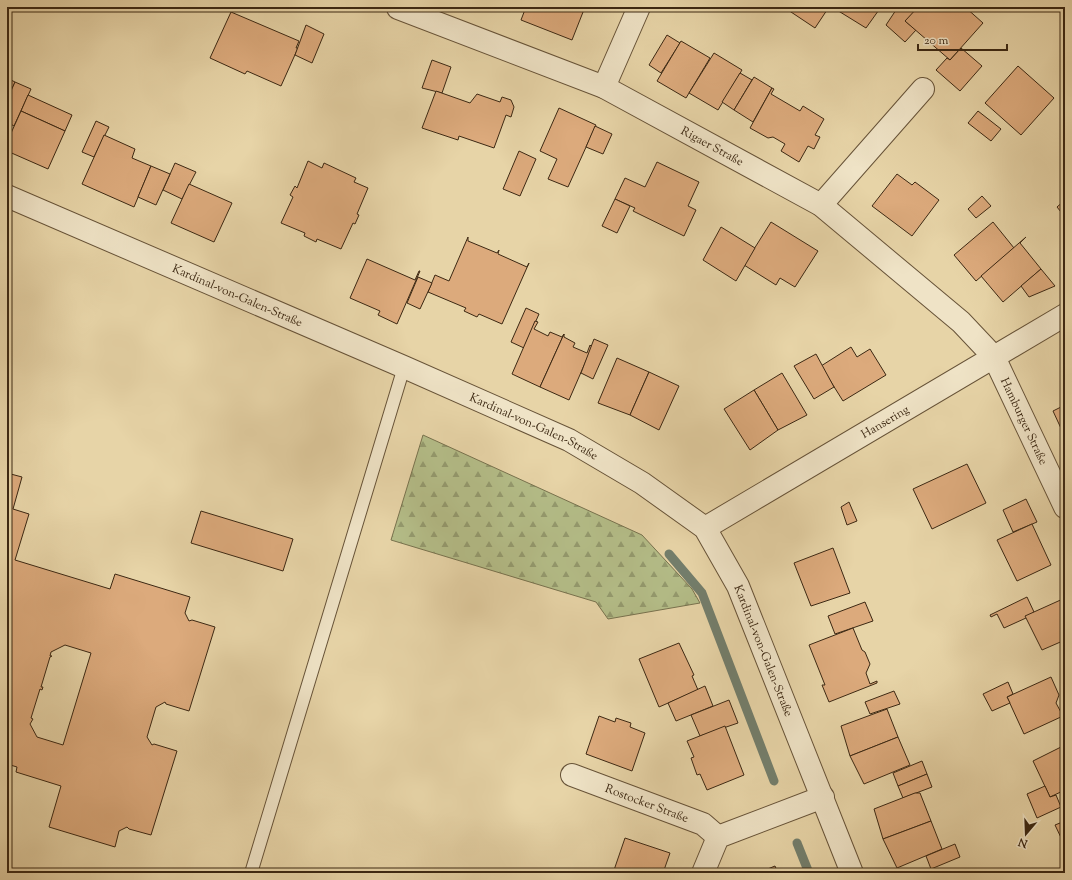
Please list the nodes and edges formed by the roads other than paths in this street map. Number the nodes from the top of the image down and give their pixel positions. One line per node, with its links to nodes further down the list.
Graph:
1 (639, 7): 3 (street)
2 (397, 8): 3 (street, Rigaer Straße)
3 (604, 87): 6 (street, Rigaer Straße)
4 (923, 89): 6 (street)
5 (7, 196): 9 (street, Kardinal-von-Galen-Straße)
6 (821, 206): 8 (street, Rigaer Straße)
7 (1065, 315): 8 (street, Hansering)
8 (994, 357): 10 (street, Hamburger Straße); 11 (street, Hansering)
9 (404, 367): 11 (street, Kardinal-von-Galen-Straße); 15 (lane)
10 (1065, 507)
11 (705, 528): 13 (street, Kardinal-von-Galen-Straße)
12 (572, 775): 14 (street, Rostocker Straße)
13 (823, 797): 14 (street); 17 (street, Kardinal-von-Galen-Straße)
14 (718, 837): 16 (street)
15 (251, 873)
16 (703, 873)
17 (852, 873)

